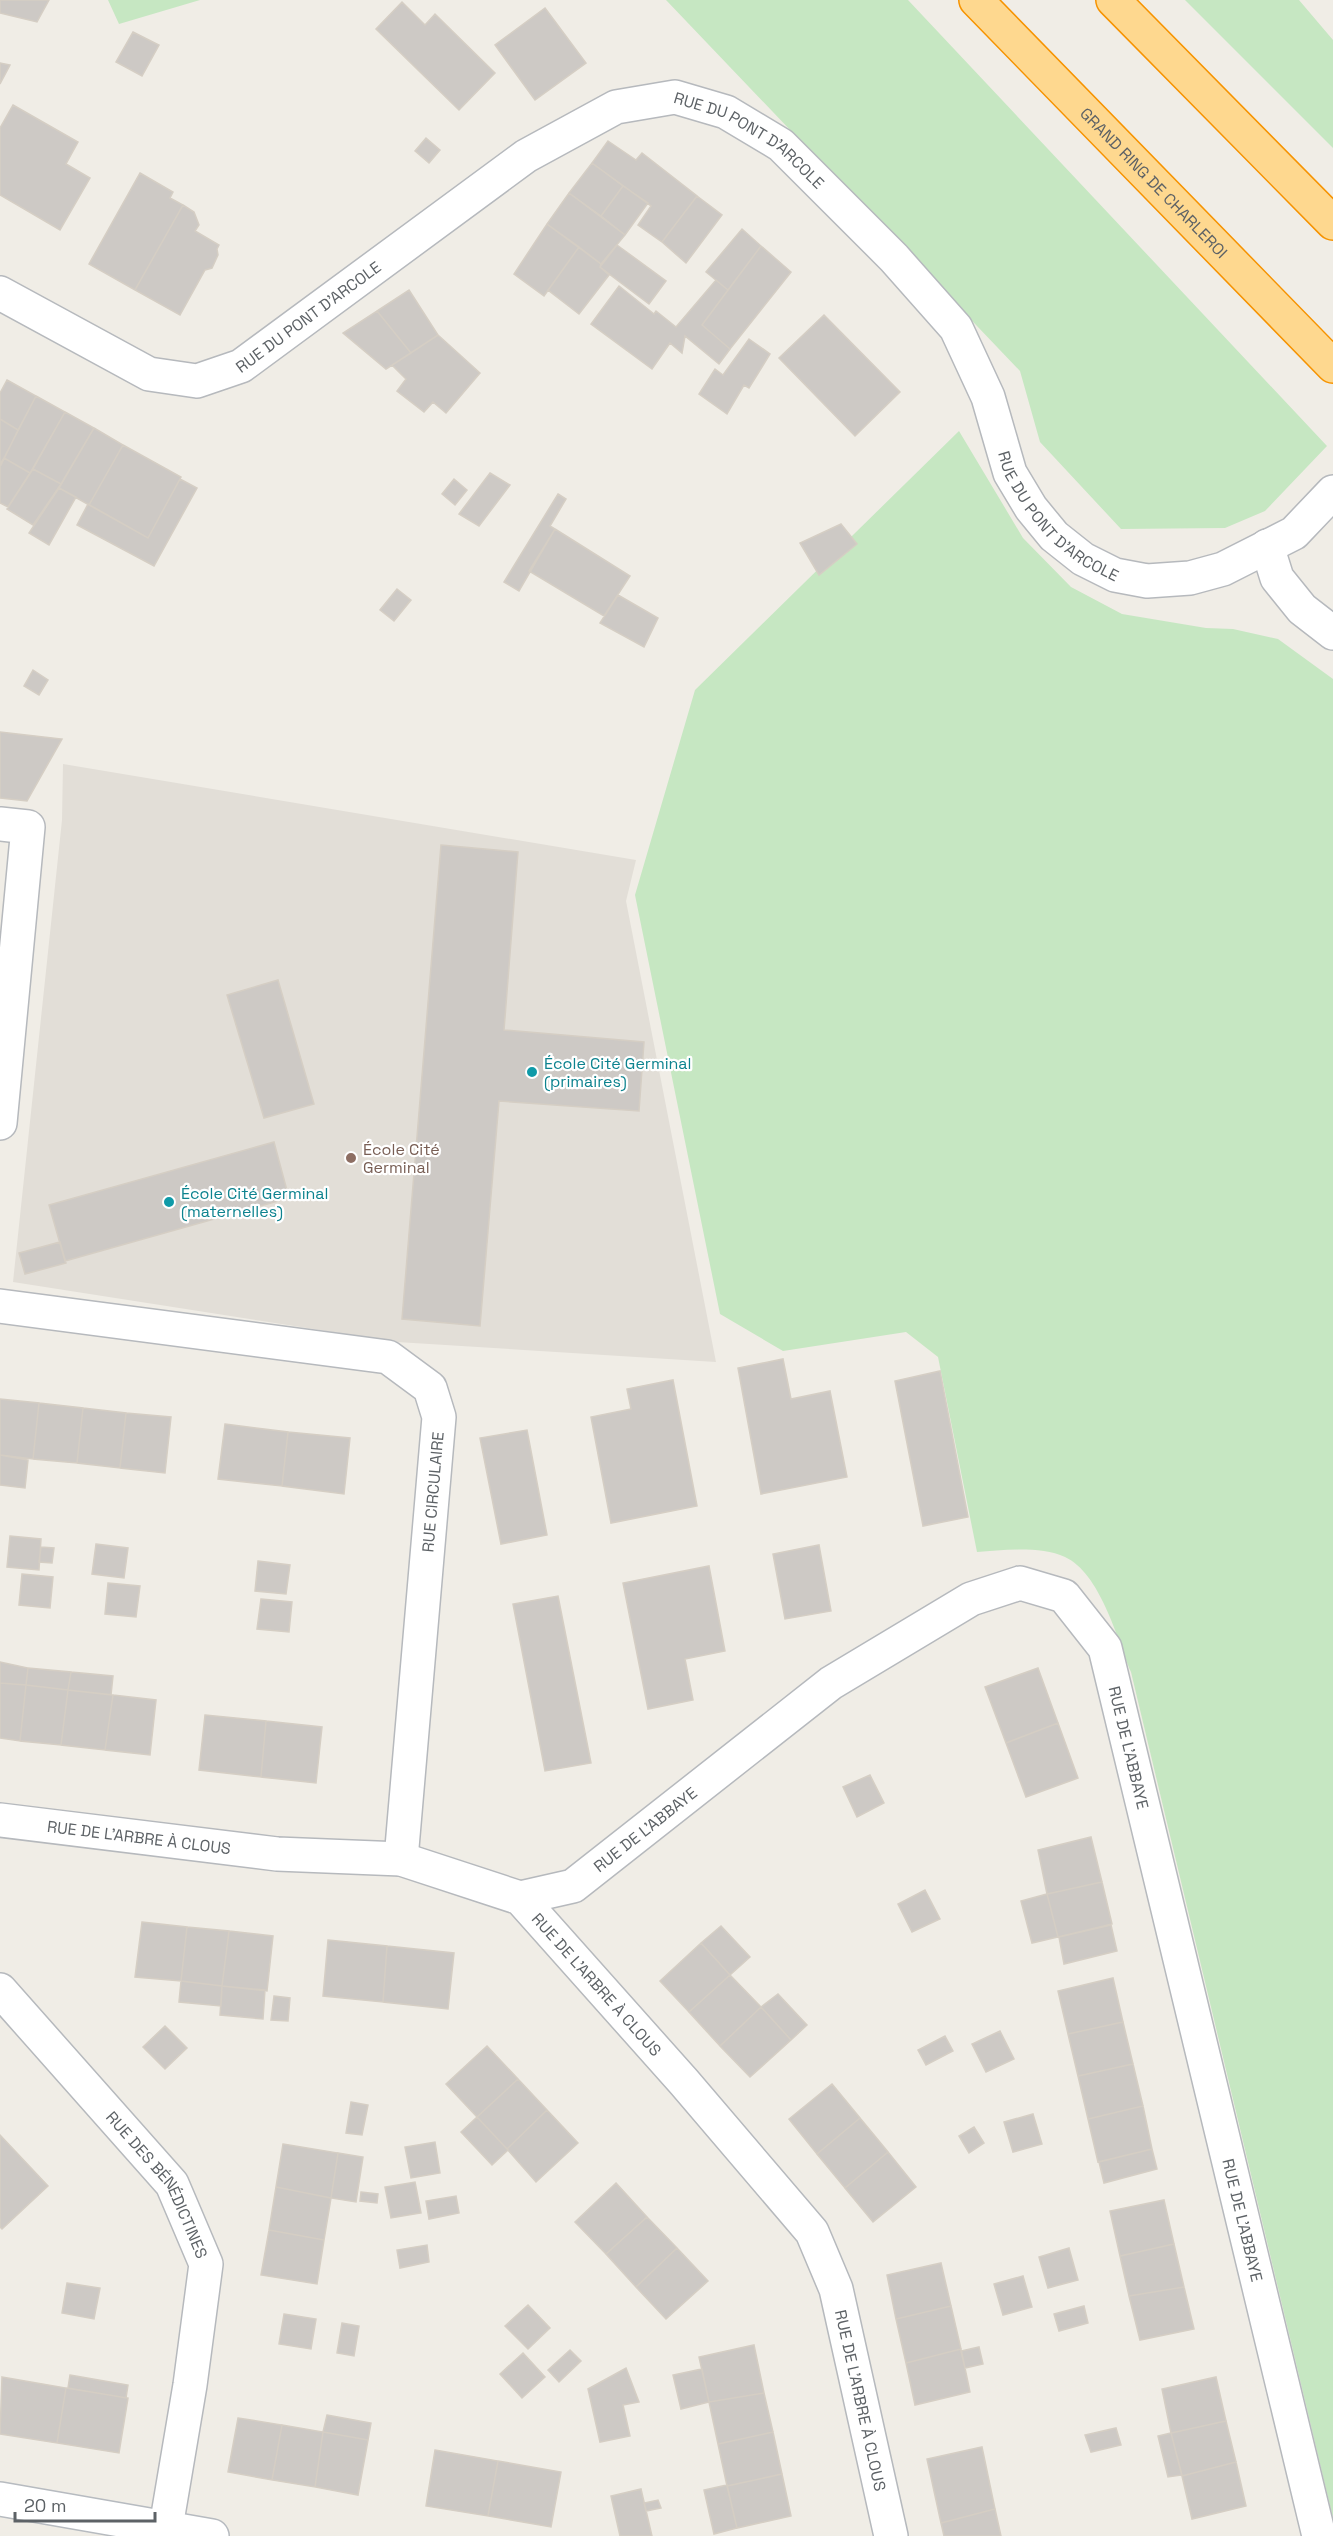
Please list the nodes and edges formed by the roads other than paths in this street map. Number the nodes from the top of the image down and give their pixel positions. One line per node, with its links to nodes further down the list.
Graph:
1 (975, 0): 5 (highway, GRAND RING DE CHARLEROI)
2 (1113, 0): 3 (highway)
3 (1333, 223)
4 (0, 293): 7 (street, RUE DU PONT D'ARCOLE)
5 (1333, 366)
6 (1333, 492): 7 (street, RUE DU PONT D'ARCOLE)
7 (1268, 546): 8 (street)
8 (1333, 633)
9 (0, 824): 10 (street)
10 (0, 1123)
11 (0, 1306): 13 (street, RUE CIRCULAIRE)
12 (0, 1820): 13 (street, RUE DE L'ARBRE À CLOUS)
13 (401, 1859): 14 (street, RUE DE L'ARBRE À CLOUS)
14 (520, 1898): 19 (street, RUE DE L'ARBRE À CLOUS); 20 (street, RUE DE L'ABBAYE)
15 (0, 1990): 17 (street, RUE DES BÉNÉDICTINES)
16 (0, 2499): 17 (street)
17 (166, 2527): 18 (street)
18 (212, 2536)
19 (891, 2536)
20 (1319, 2536)

